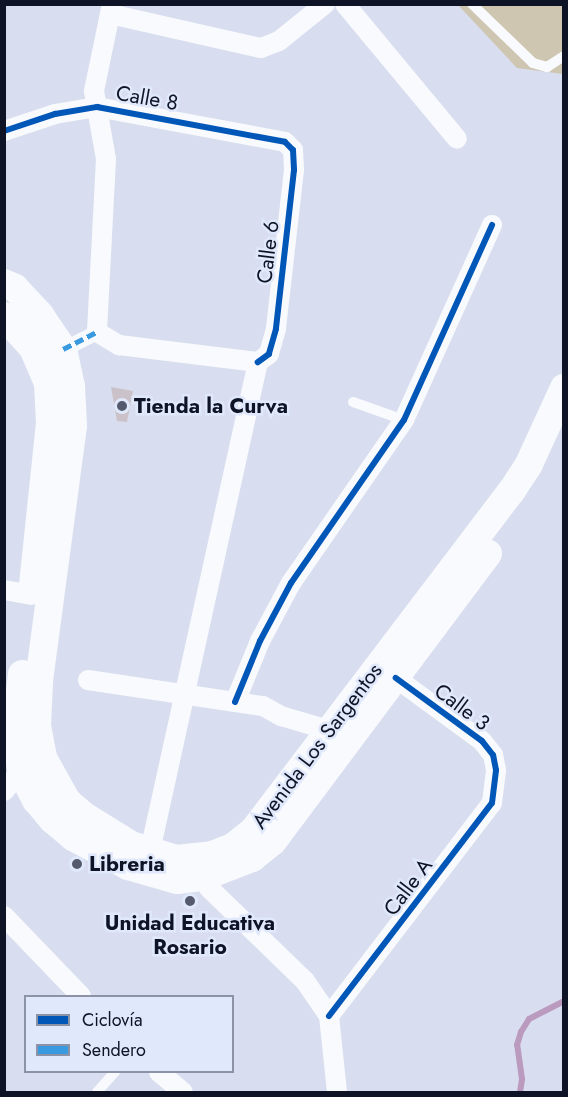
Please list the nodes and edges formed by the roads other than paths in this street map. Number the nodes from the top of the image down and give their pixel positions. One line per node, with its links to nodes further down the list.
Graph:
1 (325, 4): 4 (street)
2 (345, 4): 8 (street)
3 (472, 4): 5 (lane)
4 (111, 9): 6 (street)
5 (564, 56)
6 (97, 107): 7 (street, Calle 8); 9 (street, Calle 8); 13 (street)
7 (4, 131)
8 (457, 139)
9 (285, 142): 15 (street, Calle 6)
10 (492, 225): 18 (street)
11 (4, 283): 14 (main road, Avenida Los Sargentos)
12 (4, 316): 20 (main road, Avenida Los Sargentos)
13 (97, 332): 14 (street); 15 (street)
14 (63, 349): 23 (main road, Avenida Los Sargentos)
15 (258, 362): 24 (street, Calle 6)
16 (564, 388): 19 (main road, Avenida Los Sargentos)
17 (353, 402): 18 (lane)
18 (404, 420): 25 (street)
19 (558, 430): 21 (main road, Avenida Los Sargentos); 26 (main road, Avenida Los Sargentos)
20 (18, 592): 23 (main road, Avenida Los Sargentos)
21 (396, 678): 26 (main road, Avenida Los Sargentos); 27 (street, Calle 3)
22 (88, 680): 24 (street)
23 (30, 681): 28 (main road, Avenida Los Sargentos); 29 (main road, Avenida Los Sargentos)
24 (181, 696): 25 (street); 29 (street, Calle 6)
25 (235, 702): 26 (street)
26 (339, 737): 30 (main road, Avenida Los Sargentos)
27 (496, 770): 33 (street, Calle A)
28 (13, 781): 30 (main road, Avenida Los Sargentos)
29 (150, 850): 30 (main road, Avenida Los Sargentos)
30 (201, 868): 33 (street)
31 (4, 916): 32 (street)
32 (80, 995)
33 (329, 1016): 38 (street)
34 (113, 1073): 36 (lane)
35 (161, 1073): 37 (street)
36 (97, 1092)
37 (183, 1092)
38 (337, 1092)

